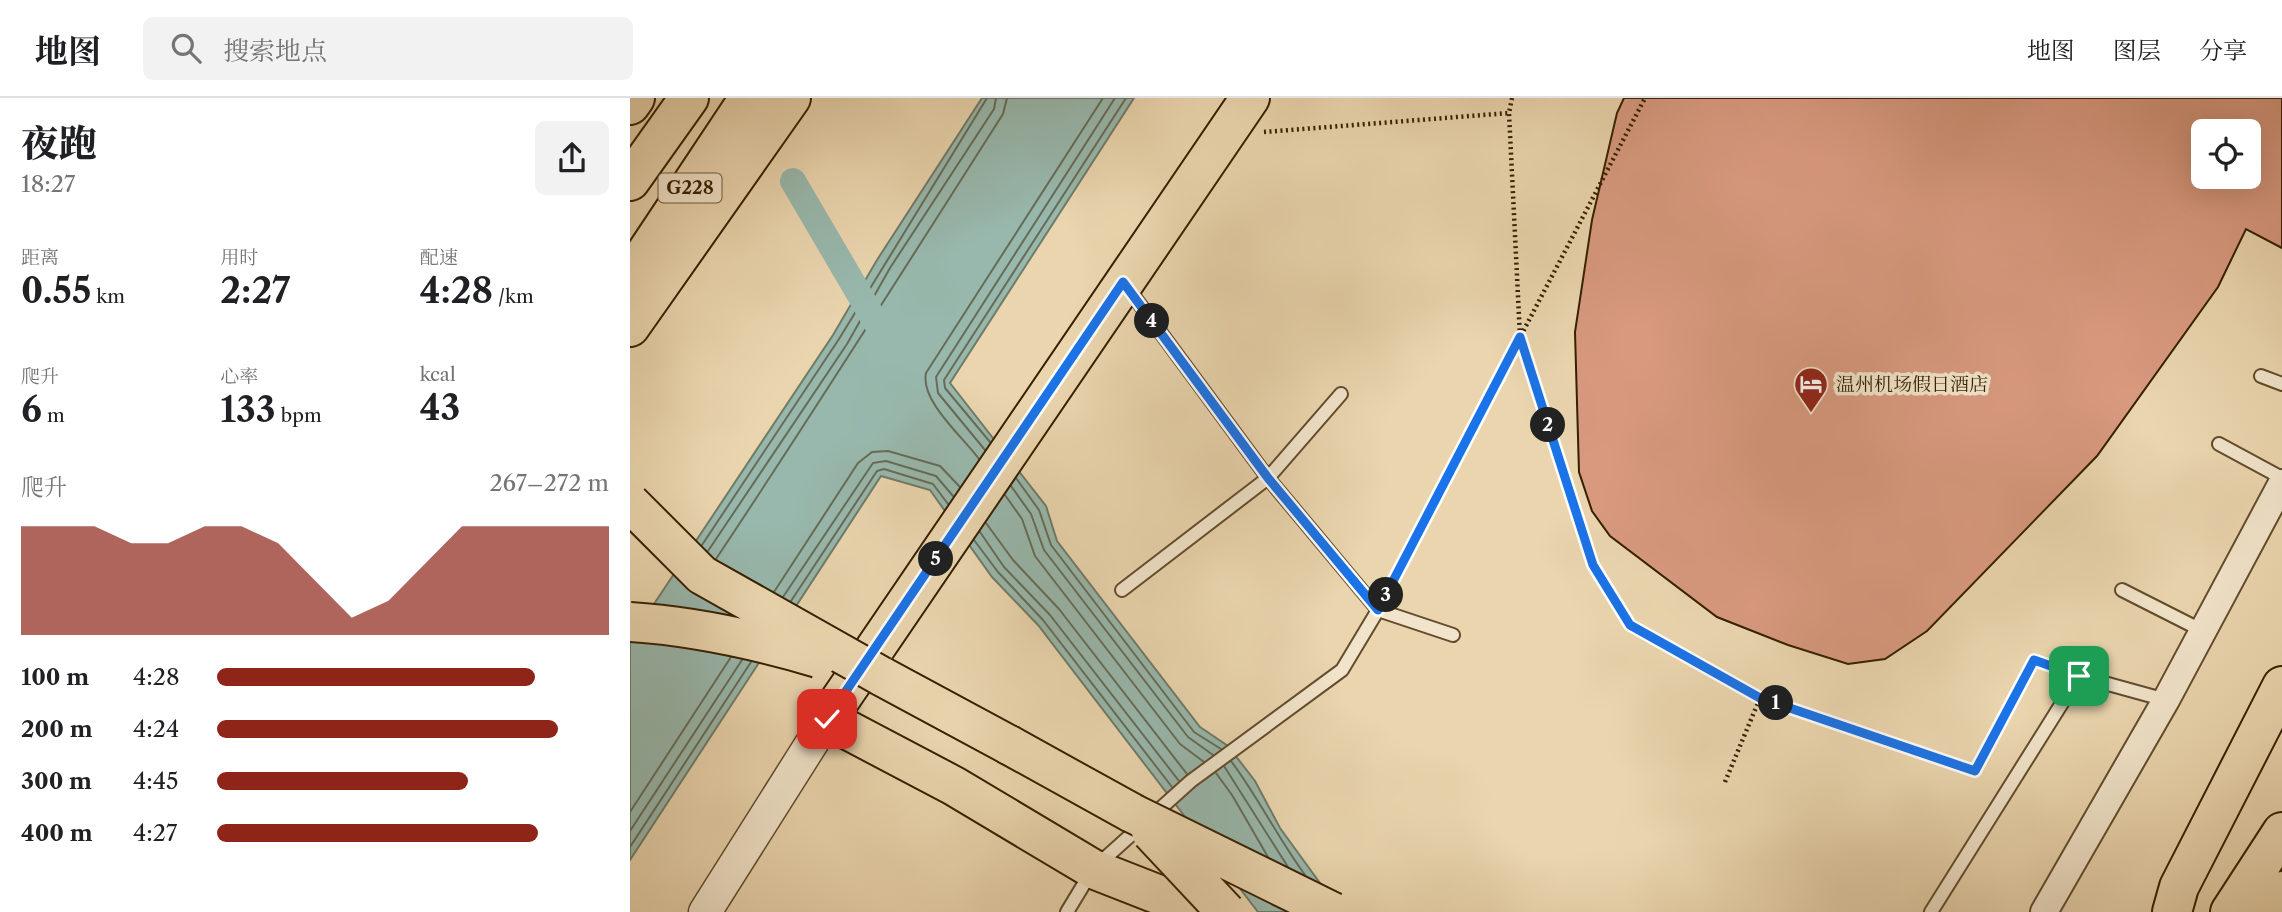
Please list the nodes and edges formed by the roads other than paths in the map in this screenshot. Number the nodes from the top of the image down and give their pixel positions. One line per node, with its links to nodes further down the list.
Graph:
1 (635, 98): 6 (main road)
2 (689, 98): 7 (main road, G228)
3 (749, 98): 8 (main road, G228)
4 (791, 98): 10 (main road)
5 (1250, 98): 9 (main road)
6 (630, 105)
7 (630, 181)
8 (630, 277)
9 (1123, 282): 15 (lane); 27 (main road)
10 (630, 327)
11 (2261, 376): 12 (lane)
12 (2282, 384)
13 (1341, 394): 15 (lane)
14 (2219, 444): 16 (lane)
15 (1268, 478): 18 (lane); 20 (lane)
16 (2282, 480): 22 (street)
17 (630, 503): 24 (main road, bridge)
18 (1122, 590)
19 (2122, 590): 22 (lane)
20 (1378, 610): 23 (lane); 31 (lane)
21 (630, 622): 24 (main road, bridge)
22 (2203, 631): 26 (street)
23 (1453, 635)
24 (881, 676): 29 (main road)
25 (2282, 687): 41 (main road)
26 (2166, 700): 39 (lane); 40 (street)
27 (827, 719): 31 (main road); 33 (street)
28 (2282, 730): 42 (main road)
29 (1132, 813): 37 (main road, bridge); 38 (main road, bridge)
30 (2282, 832): 43 (main road)
31 (1100, 871): 34 (lane); 35 (main road); 36 (main road)
32 (2282, 891): 44 (main road)
33 (705, 912)
34 (1067, 912)
35 (1129, 912)
36 (1179, 912)
37 (1226, 912)
38 (1333, 912)
39 (1931, 912)
40 (2044, 912)
41 (2172, 912)
42 (2182, 912)
43 (2230, 912)
44 (2270, 912)

